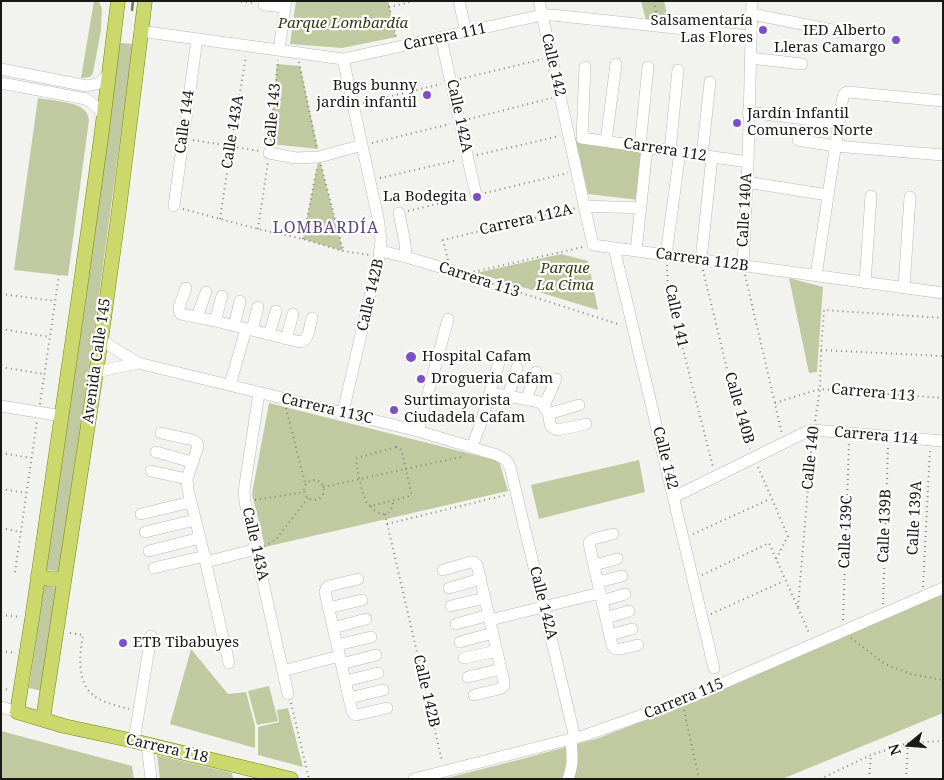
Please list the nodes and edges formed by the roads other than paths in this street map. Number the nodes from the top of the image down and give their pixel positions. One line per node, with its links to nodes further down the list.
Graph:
1 (118, 1): 25 (main road, Avenida Calle 145)
2 (145, 1): 10 (main road, Avenida Calle 145)
3 (460, 1): 11 (street)
4 (538, 1): 9 (street, Calle 142)
5 (752, 1): 8 (street, Calle 140A)
6 (265, 3): 7 (street)
7 (285, 4): 16 (street)
8 (752, 14): 12 (street); 13 (street, Calle 140A)
9 (542, 15): 11 (street, Carrera 111); 13 (street, Carrera 111); 48 (street, Calle 142)
10 (140, 31): 15 (street, Carrera 111); 79 (main road, Avenida Calle 145)
11 (466, 32): 14 (street, Carrera 111)
12 (842, 32)
13 (751, 36): 17 (street, Calle 140A)
14 (441, 38): 18 (street, Carrera 111); 43 (street, Calle 142A)
15 (196, 39): 16 (street, Carrera 111); 47 (street, Calle 144)
16 (279, 50): 18 (street, Carrera 111)
17 (750, 58): 20 (street); 29 (street, Calle 140A)
18 (343, 59): 34 (street, Calle 142B)
19 (616, 64): 33 (street)
20 (802, 64)
21 (585, 67): 33 (street, Carrera 112)
22 (648, 67): 36 (street)
23 (1, 69): 25 (street)
24 (678, 70): 37 (street)
25 (110, 72): 30 (main road, Avenida Calle 145)
26 (710, 82): 40 (street)
27 (1, 83): 30 (street)
28 (943, 101): 31 (street)
29 (748, 112): 31 (street); 41 (street, Calle 140A)
30 (104, 117): 95 (main road, Avenida Calle 145)
31 (838, 123): 35 (street)
32 (798, 140): 35 (street)
33 (606, 141): 36 (street, Carrera 112)
34 (362, 145): 38 (street); 54 (street, Calle 142B)
35 (835, 146): 39 (street); 44 (street)
36 (644, 147): 37 (street, Carrera 112); 49 (street)
37 (675, 152): 40 (street, Carrera 112); 55 (street)
38 (269, 153)
39 (943, 155)
40 (707, 156): 41 (street, Carrera 112); 57 (street)
41 (748, 162): 42 (street, Calle 140A)
42 (746, 182): 44 (street); 58 (street, Calle 140A)
43 (476, 195)
44 (828, 195): 60 (street)
45 (872, 196): 61 (street)
46 (910, 198): 63 (street)
47 (174, 206)
48 (584, 206): 49 (street, Carrera 112A); 51 (street, Calle 142)
49 (641, 208): 53 (street)
50 (398, 214): 56 (street)
51 (593, 245): 52 (street, Carrera 112B)
52 (614, 248): 53 (street, Carrera 112B); 106 (street, Calle 142)
53 (636, 251): 55 (street, Carrera 112B)
54 (380, 254): 56 (street, Carrera 113); 94 (street, Calle 142B)
55 (666, 255): 57 (street, Carrera 112B)
56 (406, 257): 59 (street, Carrera 113)
57 (701, 260): 58 (street, Carrera 112B)
58 (743, 266): 60 (street, Carrera 112B)
59 (450, 270)
60 (816, 276): 61 (street, Carrera 112B)
61 (865, 283): 63 (street, Carrera 112B)
62 (186, 288): 71 (street)
63 (904, 288): 65 (street, Carrera 112B)
64 (206, 292): 71 (street)
65 (943, 293)
66 (222, 296): 74 (street)
67 (240, 301): 75 (street)
68 (258, 307): 76 (street)
69 (276, 310): 77 (street)
70 (293, 314): 78 (street)
71 (197, 317): 74 (street)
72 (312, 318): 78 (street)
73 (448, 319): 97 (street)
74 (215, 321): 75 (street)
75 (234, 326): 76 (street)
76 (249, 330): 77 (street); 86 (street)
77 (269, 334): 78 (street)
78 (286, 339)
79 (101, 340): 81 (street, Carrera 113C); 83 (main road, Avenida Calle 145)
80 (499, 362): 88 (street)
81 (138, 363): 83 (street, Carrera 113C); 86 (street, Carrera 113C)
82 (517, 368): 89 (street)
83 (96, 372): 122 (main road, Avenida Calle 145)
84 (536, 372): 90 (street)
85 (556, 379): 93 (street)
86 (230, 385): 87 (street, Carrera 113C)
87 (259, 393): 94 (street, Carrera 113C); 113 (street, Calle 143A)
88 (491, 393): 89 (street); 100 (street)
89 (508, 396): 90 (street)
90 (526, 400): 93 (street)
91 (579, 405): 93 (street)
92 (1, 406): 95 (street)
93 (546, 410): 96 (street)
94 (344, 412): 97 (street, Carrera 113C)
95 (62, 416): 120 (main road, Avenida Calle 145)
96 (586, 424)
97 (418, 430): 100 (street, Carrera 113C)
98 (161, 433): 102 (street)
99 (937, 441): 106 (street, Carrera 114)
100 (472, 446): 103 (street, Carrera 113C)
101 (156, 452): 102 (street)
102 (192, 462): 105 (street)
103 (510, 467): 132 (street, Calle 142A)
104 (151, 471): 105 (street)
105 (187, 479): 107 (street)
106 (674, 497): 152 (street, Calle 142)
107 (191, 502): 108 (street); 109 (street)
108 (141, 514)
109 (196, 520): 110 (street); 112 (street)
110 (145, 532)
111 (613, 534): 117 (street)
112 (200, 538): 114 (street); 116 (street)
113 (256, 549): 116 (street); 154 (street, Calle 143A)
114 (149, 551)
115 (617, 558): 117 (street)
116 (205, 559): 118 (street); 151 (street)
117 (594, 565): 127 (street)
118 (154, 568)
119 (444, 570): 124 (street)
120 (38, 575): 122 (main road); 164 (main road, Avenida Calle 145)
121 (622, 576): 127 (street)
122 (64, 579): 165 (main road, Avenida Calle 145)
123 (358, 579): 133 (street)
124 (480, 579): 125 (street); 129 (street)
125 (449, 588)
126 (943, 588): 166 (street, Carrera 115)
127 (600, 592): 128 (street); 132 (street); 136 (street)
128 (625, 594)
129 (485, 598): 131 (street); 135 (street)
130 (362, 600): 133 (street)
131 (452, 606)
132 (544, 607): 135 (street); 166 (street, Calle 142A)
133 (328, 608): 139 (street)
134 (628, 611): 136 (street)
135 (489, 618): 138 (street); 141 (street)
136 (606, 618): 142 (street)
137 (366, 619): 139 (street)
138 (456, 624)
139 (333, 628): 148 (street)
140 (632, 629): 142 (street)
141 (493, 633): 145 (street); 147 (street)
142 (610, 635): 146 (street)
143 (151, 636): 167 (street)
144 (371, 636): 148 (street)
145 (460, 642)
146 (638, 645)
147 (497, 651): 150 (street); 153 (street)
148 (339, 655): 149 (street); 154 (street); 157 (street)
149 (376, 655)
150 (464, 658)
151 (229, 663)
152 (714, 668)
153 (501, 669): 156 (street); 160 (street)
154 (283, 671): 159 (street, Calle 143A)
155 (378, 673): 157 (street)
156 (468, 677)
157 (345, 681): 161 (street)
158 (383, 690): 161 (street)
159 (288, 694)
160 (474, 695)
161 (349, 698): 163 (street)
162 (1, 707): 164 (street)
163 (387, 708)
164 (17, 712): 165 (main road)
165 (42, 719): 167 (main road, Carrera 118)
166 (573, 739): 170 (street, Carrera 115); 171 (street, Calle 142A)
167 (140, 743): 168 (main road, Carrera 118); 169 (street)
168 (282, 778)
169 (151, 779)
170 (414, 779)
171 (568, 779)

